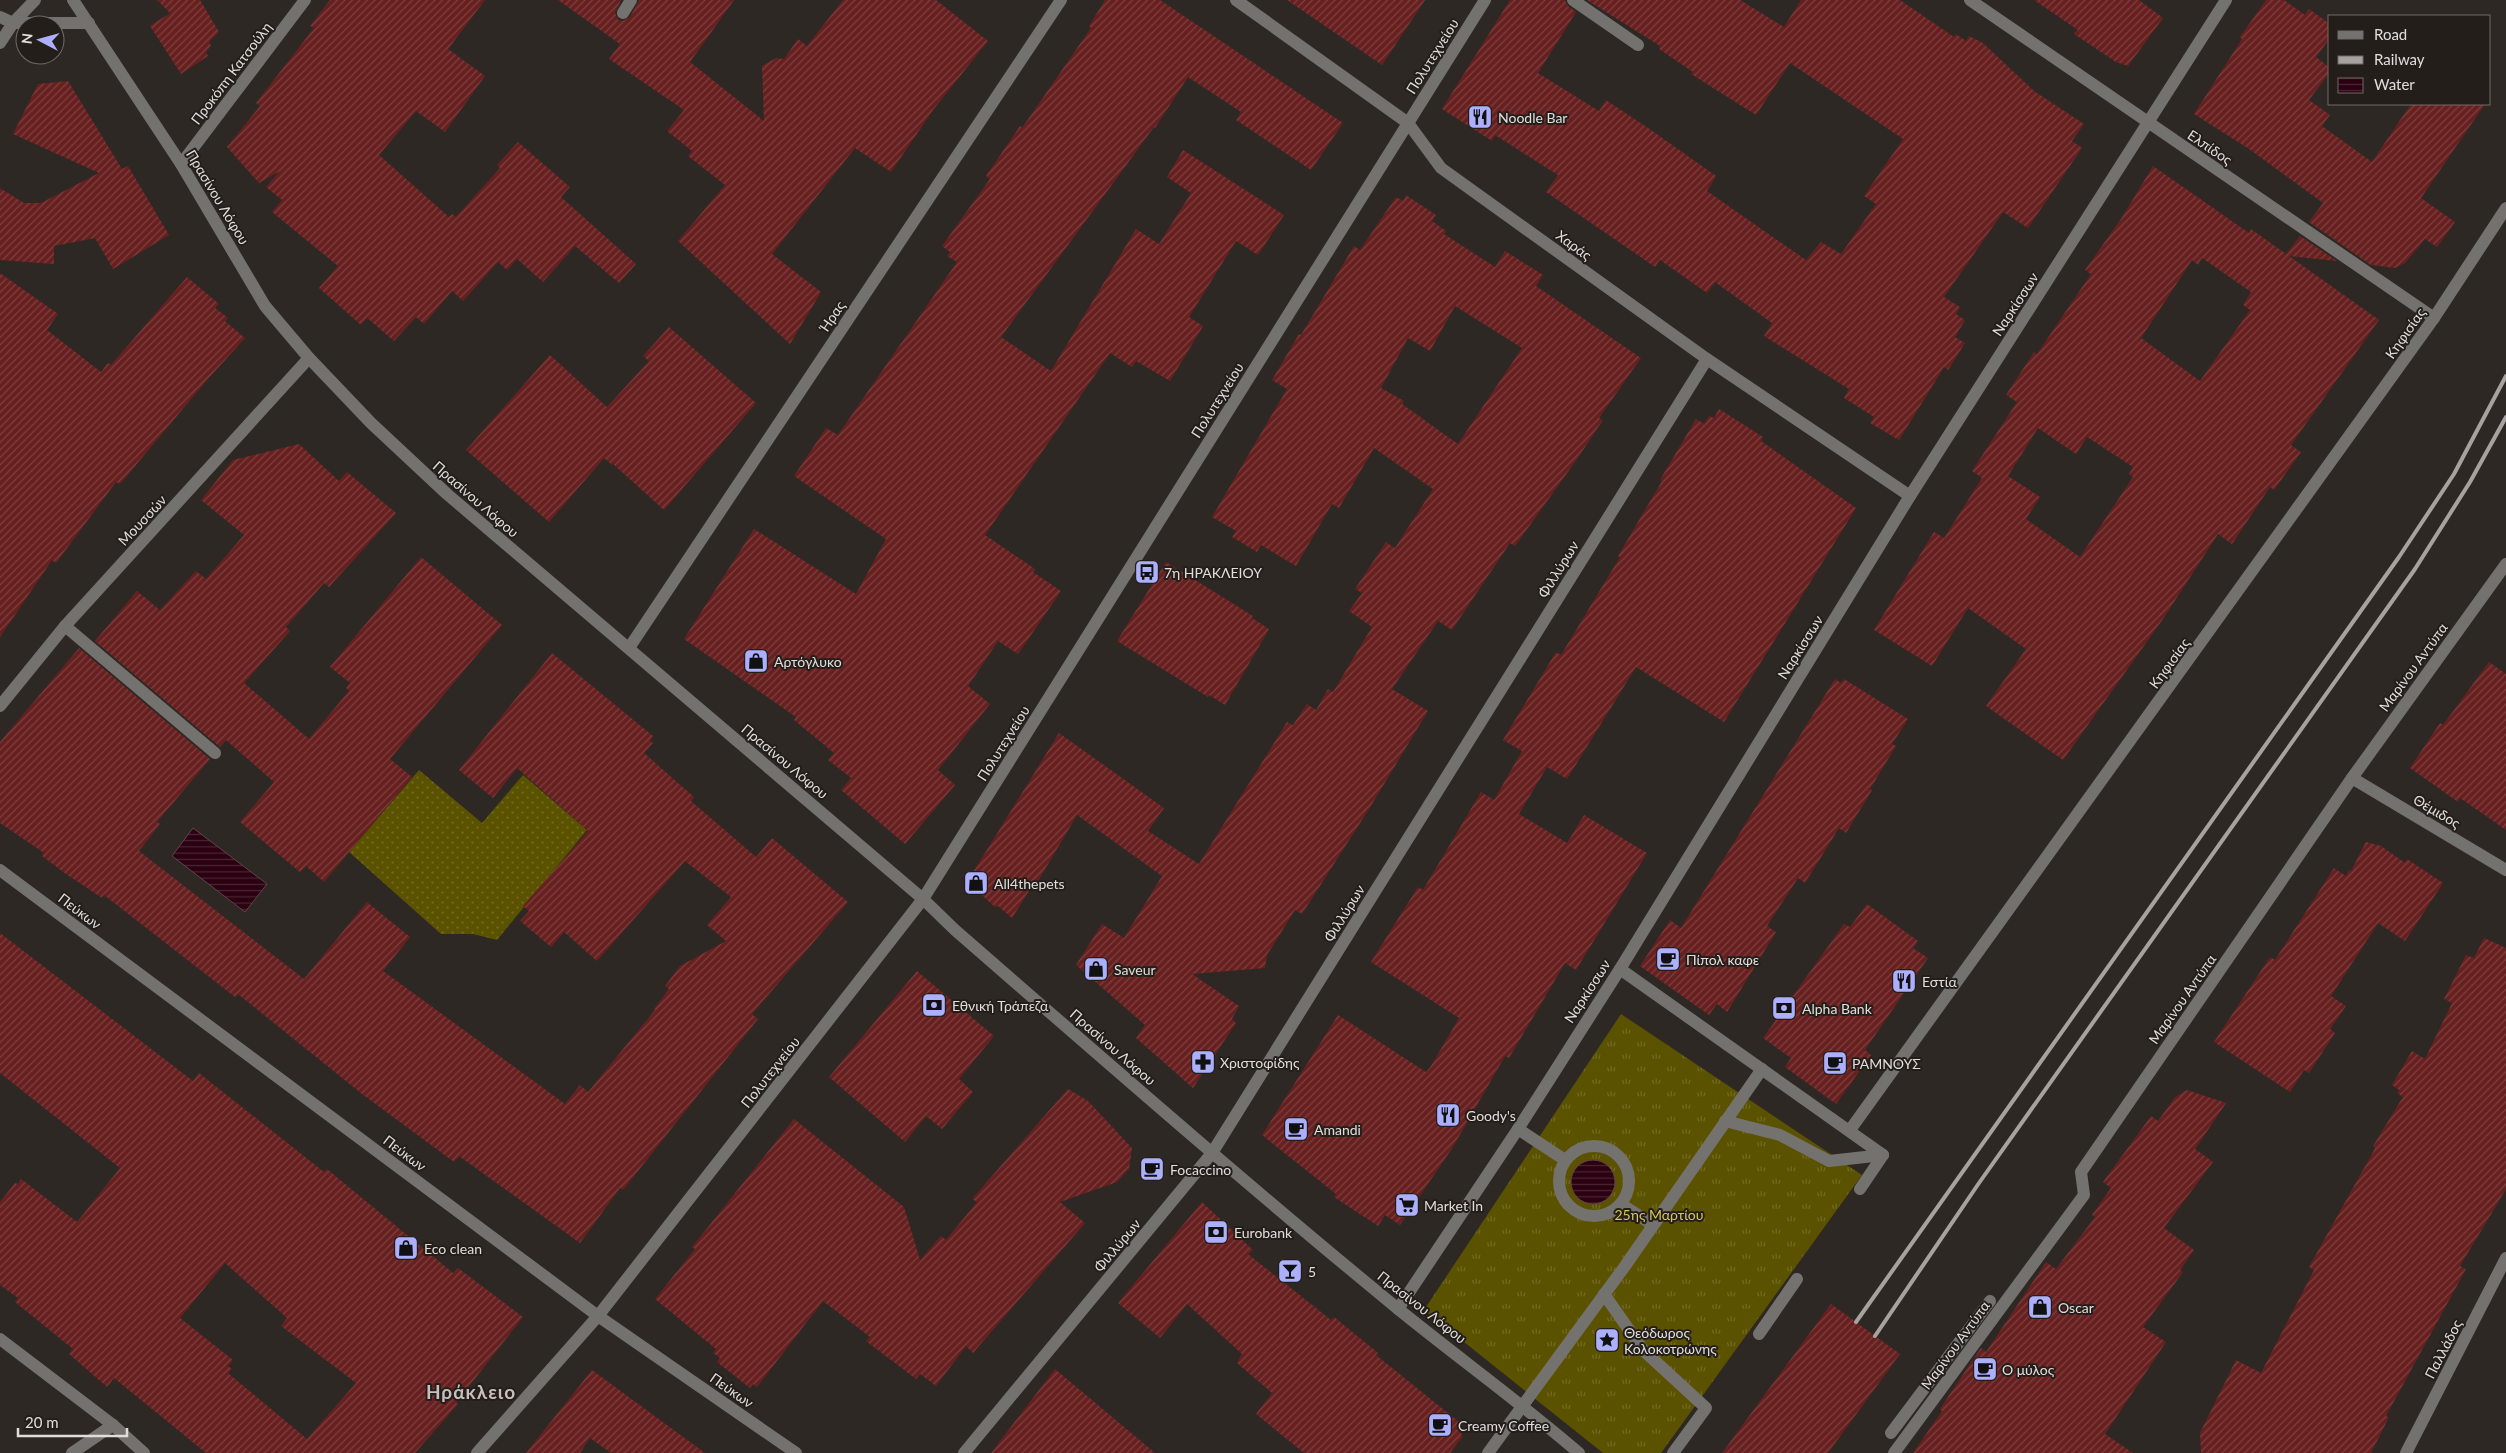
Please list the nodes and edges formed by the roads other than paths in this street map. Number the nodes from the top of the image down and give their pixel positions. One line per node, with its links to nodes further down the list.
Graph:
1 (35, 0): 13 (street)
2 (74, 0): 14 (street, Πρασίνου Λόφου)
3 (305, 0): 19 (street, Προκόπη Κατσούλη)
4 (631, 0): 11 (street)
5 (1061, 0): 27 (street, Ήρας)
6 (1236, 0): 17 (street, Χαράς)
7 (1485, 0): 17 (street, Πολυτεχνείου)
8 (1573, 0): 16 (street)
9 (1970, 0): 18 (street, Ελπίδος)
10 (2226, 0): 18 (street, Ναρκίσσων)
11 (623, 13)
12 (0, 17): 13 (street)
13 (13, 23): 14 (street); 15 (street)
14 (89, 23): 19 (street, Πρασίνου Λόφου)
15 (0, 43)
16 (1638, 45)
17 (1408, 123): 23 (street, Χαράς); 33 (street, Πολυτεχνείου)
18 (2148, 123): 21 (street, Ελπίδος); 24 (street, Ναρκίσσων)
19 (181, 164): 22 (street, Πρασίνου Λόφου)
20 (2506, 208): 21 (street, Κηφισίας)
21 (2434, 318): 38 (street, Κηφισίας)
22 (309, 358): 26 (street, Μουσσών); 27 (street, Πρασίνου Λόφου)
23 (1707, 358): 24 (street, Χαράς); 39 (street, Φιλλύρων)
24 (1910, 496): 34 (street, Ναρκίσσων)
25 (2506, 564): 30 (street, Μαρίνου Αντύπα)
26 (65, 626): 28 (street, Μουσσών); 29 (street)
27 (629, 648): 33 (street, Πρασίνου Λόφου)
28 (0, 706)
29 (215, 753)
30 (2352, 778): 32 (street, Θέμιδος); 64 (street, Μαρίνου Αντύπα)
31 (0, 870): 50 (street, Πεύκων)
32 (2506, 870)
33 (923, 899): 39 (street, Πρασίνου Λόφου); 50 (street, Πολυτεχνείου)
34 (1620, 969): 35 (street); 37 (street, Ναρκίσσων)
35 (1762, 1069): 36 (street); 38 (street)
36 (1725, 1121): 40 (street); 44 (street)
37 (1518, 1129): 41 (street); 49 (street, Ναρκίσσων)
38 (1850, 1130): 40 (street)
39 (1212, 1153): 49 (street, Πρασίνου Λόφου); 60 (street, Φιλλύρων)
40 (1883, 1155): 42 (street)
41 (1565, 1160): 43 (street); 43 (street)
42 (1860, 1189)
43 (1621, 1204): 44 (street)
44 (1653, 1225): 47 (street)
45 (2506, 1258): 65 (street, Παλλάδος)
46 (1797, 1279): 51 (street)
47 (1604, 1294): 53 (street); 63 (street)
48 (1990, 1301): 55 (street)
49 (1398, 1309): 53 (street, Πρασίνου Λόφου)
50 (598, 1316): 58 (street, Πολυτεχνείου); 59 (street, Πεύκων)
51 (1759, 1334)
52 (0, 1339): 54 (street)
53 (1523, 1405): 61 (street); 62 (street, Πρασίνου Λόφου)
54 (113, 1426): 56 (street); 57 (street)
55 (1891, 1433)
56 (72, 1453)
57 (144, 1453)
58 (476, 1453)
59 (796, 1453)
60 (964, 1453)
61 (1488, 1453)
62 (1579, 1453)
63 (1673, 1453)
64 (1894, 1453)
65 (2406, 1453)

